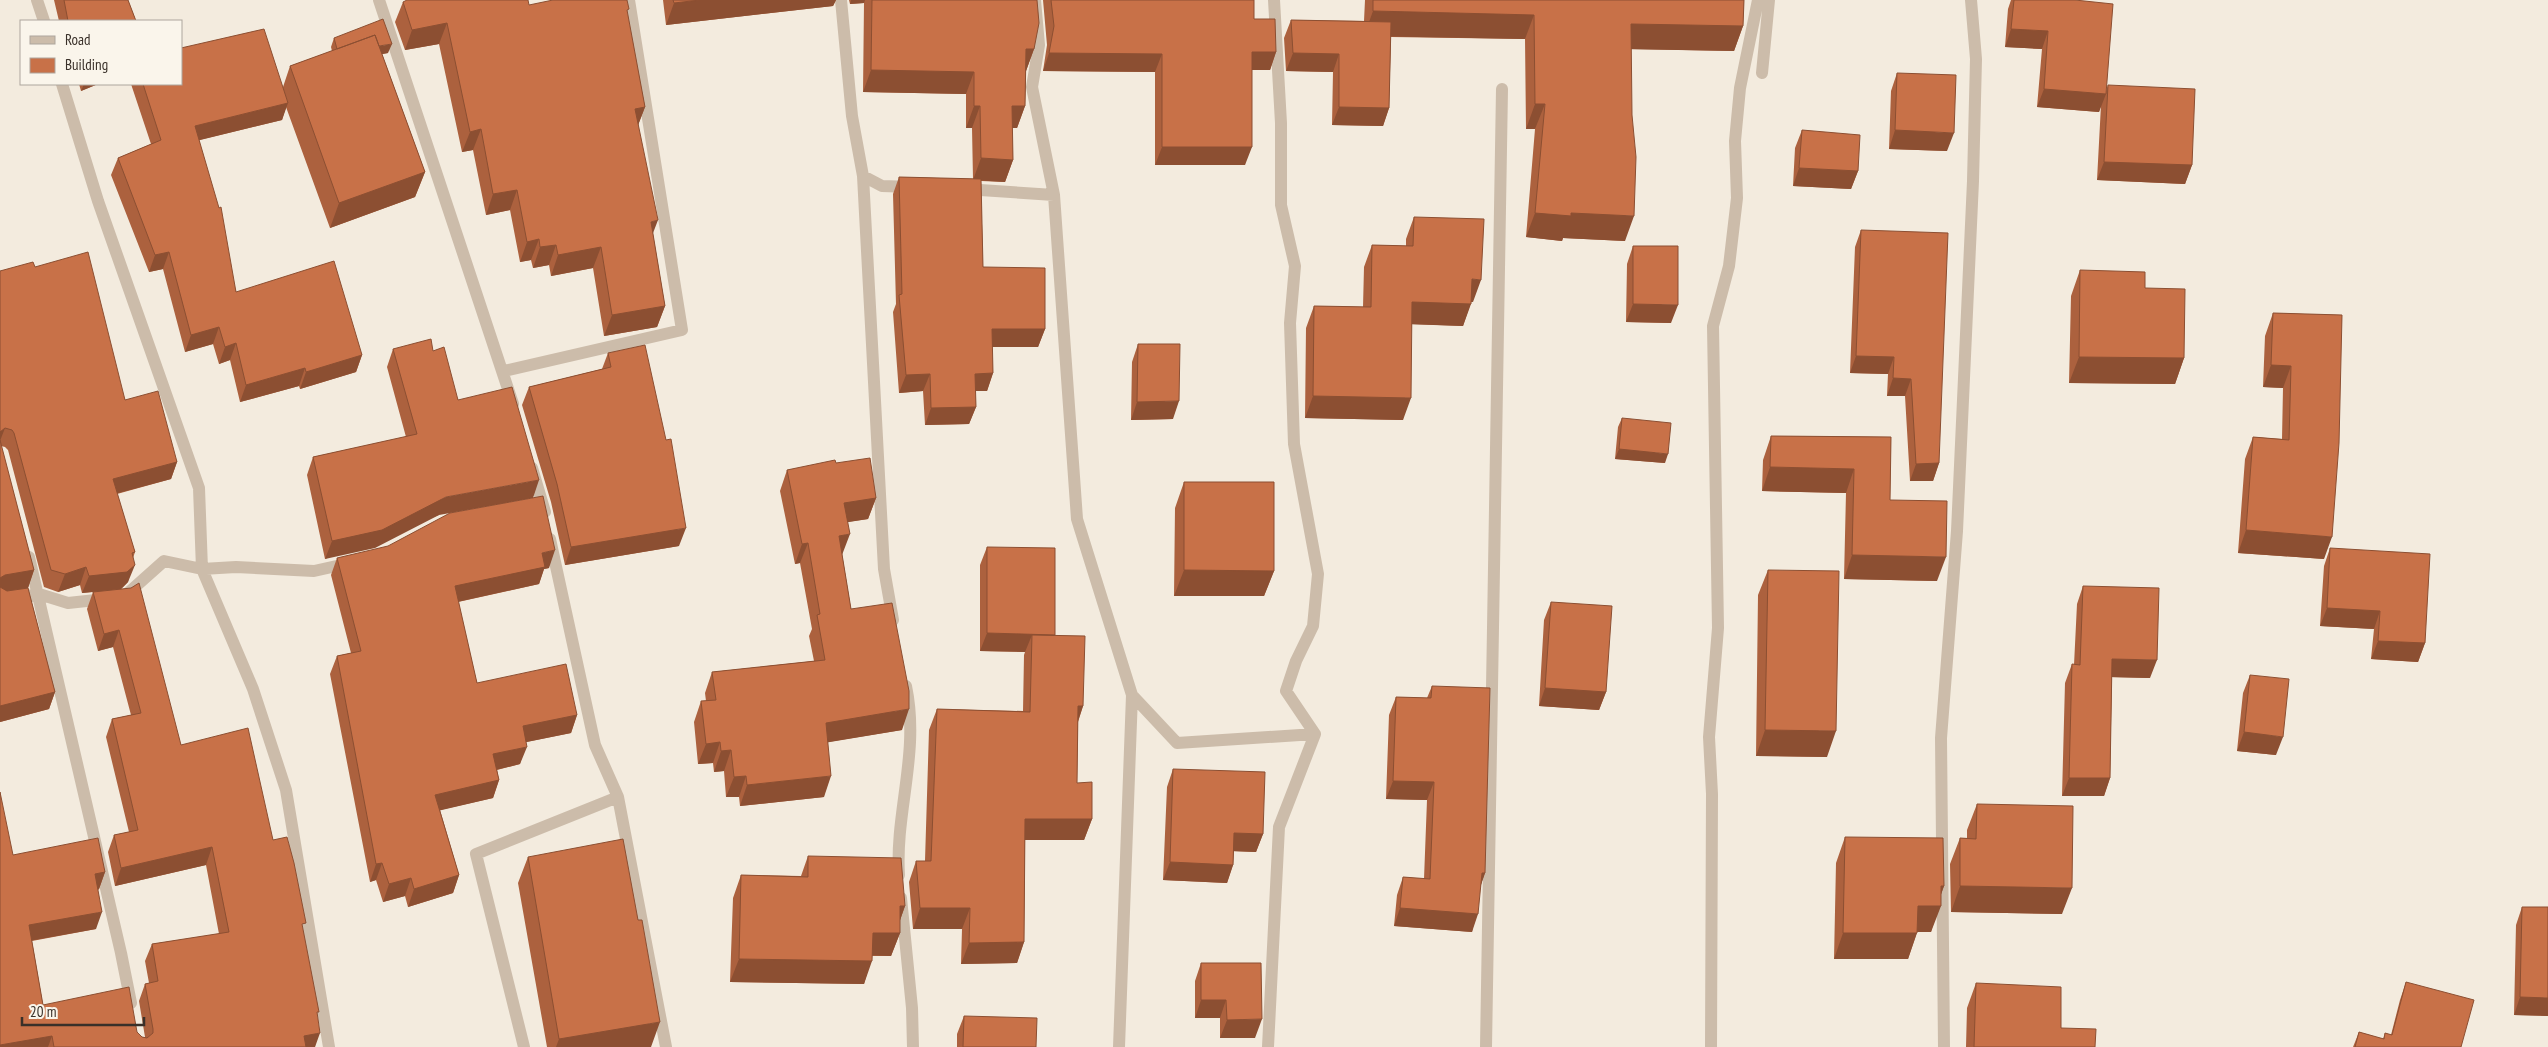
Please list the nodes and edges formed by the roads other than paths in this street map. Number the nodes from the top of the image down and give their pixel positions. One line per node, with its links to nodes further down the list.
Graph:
1 (37, 0): 10 (street)
2 (378, 0): 18 (street)
3 (629, 0): 18 (street)
4 (842, 0): 14 (street)
5 (1035, 0): 17 (street)
6 (1274, 0): 29 (street)
7 (1758, 0): 39 (street)
8 (1769, 0): 11 (street)
9 (1971, 0): 40 (street)
10 (44, 20)
11 (1762, 73)
12 (62, 85): 23 (street)
13 (1502, 89): 38 (street)
14 (862, 176): 15 (street); 26 (street)
15 (929, 188)
16 (947, 188): 17 (street)
17 (1054, 195): 28 (street)
18 (504, 371): 19 (street)
19 (518, 418)
20 (529, 456): 30 (street)
21 (26, 547): 24 (street)
22 (360, 560): 23 (street)
23 (202, 569): 24 (street); 32 (street)
24 (39, 594): 25 (street); 31 (street)
25 (0, 600)
26 (896, 636)
27 (904, 674): 35 (street)
28 (1132, 695): 29 (street); 36 (street)
29 (1315, 734): 37 (street)
30 (618, 797): 33 (street); 34 (street)
31 (134, 1019)
32 (329, 1047)
33 (524, 1047)
34 (666, 1047)
35 (913, 1047)
36 (1119, 1047)
37 (1268, 1047)
38 (1486, 1047)
39 (1711, 1047)
40 (1944, 1047)

